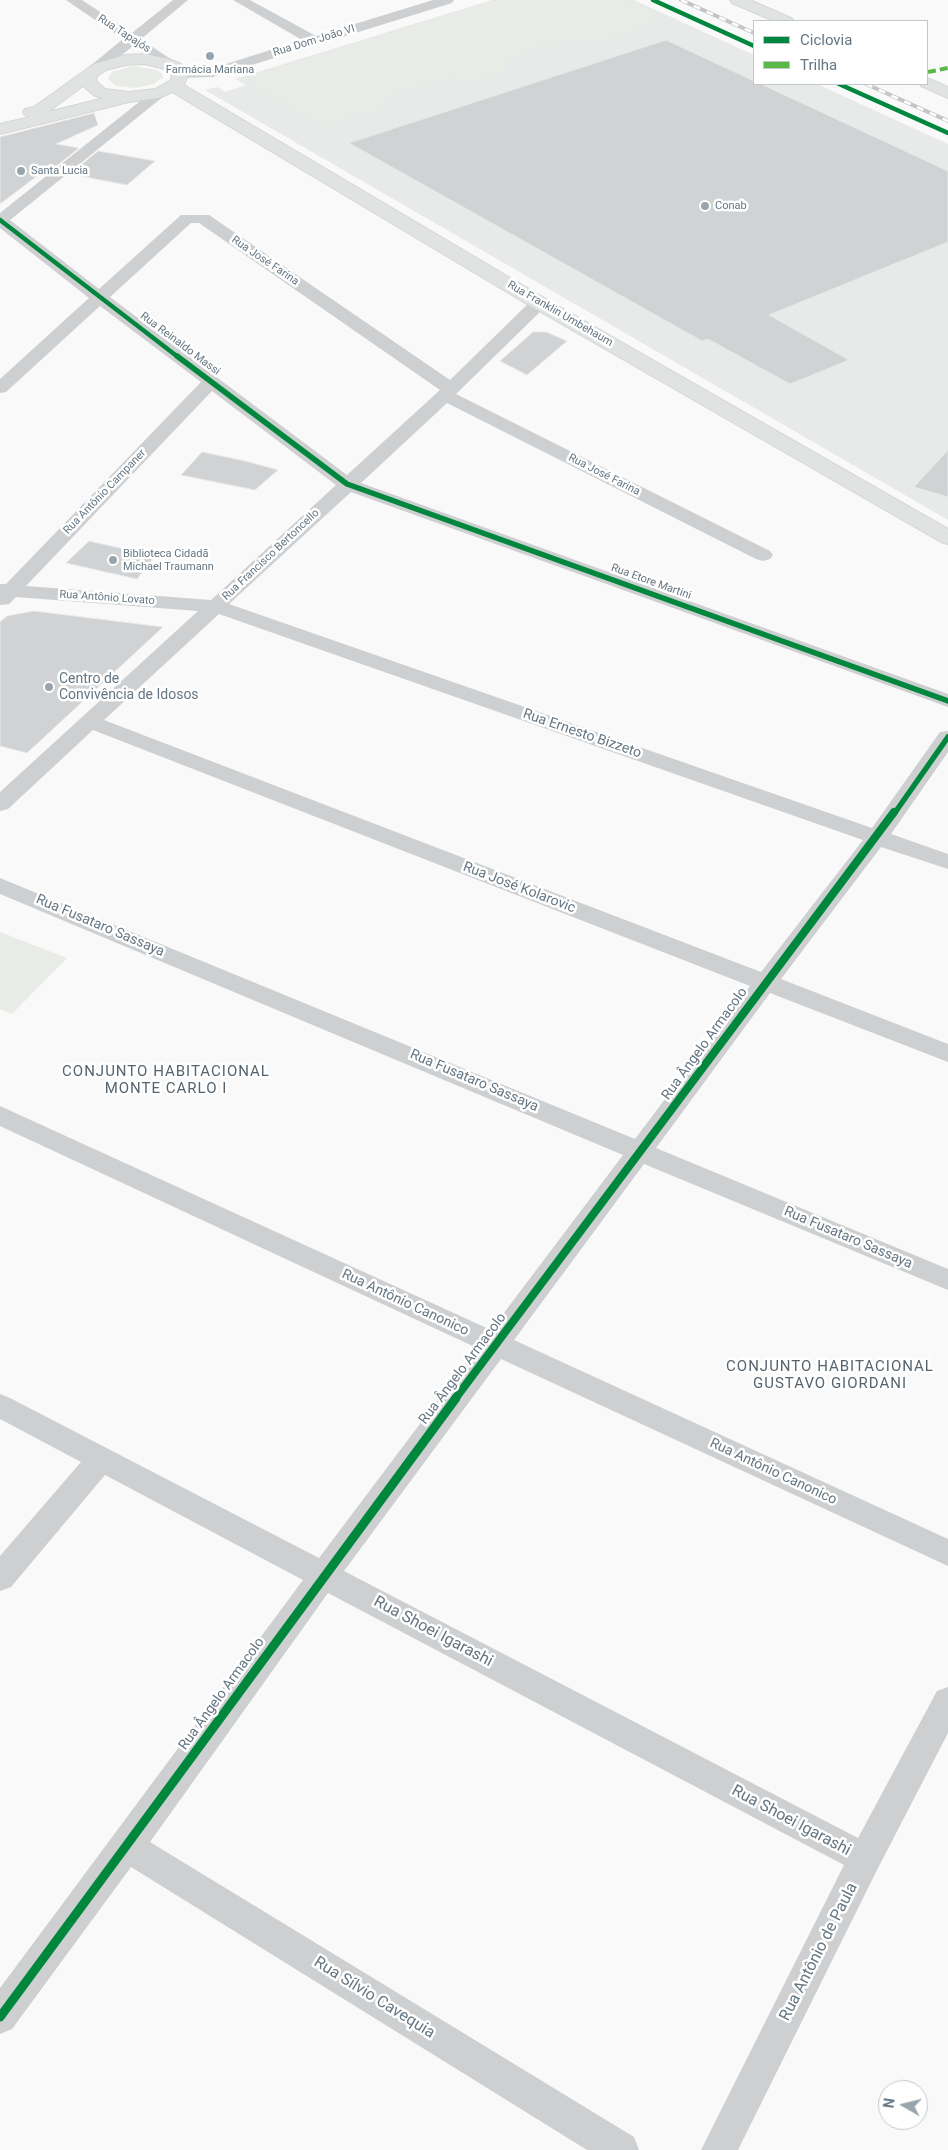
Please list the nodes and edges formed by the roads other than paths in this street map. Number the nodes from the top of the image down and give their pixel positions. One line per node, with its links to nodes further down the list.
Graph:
1 (73, 0): 7 (street, Rua Tapajós)
2 (181, 0): 7 (street)
3 (240, 0): 8 (street)
4 (737, 0): 6 (street)
5 (436, 1): 8 (street, Rua Dom João VI)
6 (784, 20)
7 (133, 39): 9 (street); 10 (street, Rua Tapajós)
8 (314, 41): 10 (street, Rua Dom João VI)
9 (92, 72): 10 (street, Rua Franklin Umbehaum); 13 (street); 14 (street)
10 (172, 80): 13 (street); 16 (street); 18 (street, Rua Franklin Umbehaum)
11 (928, 83): 12 (street)
12 (948, 92)
13 (129, 97): 15 (street)
14 (0, 120)
15 (0, 129)
16 (0, 220): 17 (street, Rua Reinaldo Massi)
17 (100, 298): 19 (street, Rua Reinaldo Massi); 20 (street); 21 (street, Rua José Farina)
18 (540, 303): 21 (street, Rua Francisco Bertoncello); 23 (street, Rua Franklin Umbehaum)
19 (211, 382): 22 (street, Rua Reinaldo Massi); 25 (street, Rua Antônio Campaner)
20 (0, 388)
21 (448, 392): 22 (street, Rua Francisco Bertoncello); 24 (street, Rua José Farina)
22 (347, 484): 26 (street, Rua Francisco Bertoncello); 27 (street, Rua Etore Martini)
23 (948, 538)
24 (763, 555)
25 (3, 594): 26 (street, Rua Antônio Lovato)
26 (215, 606): 28 (street, Rua Francisco Bertoncello); 31 (street, Rua Ernesto Bizzeto)
27 (948, 701)
28 (90, 722): 30 (street, Rua Francisco Bertoncello); 34 (street, Rua José Kolarovic)
29 (948, 737): 31 (street, Rua Ângelo Armacolo)
30 (0, 804)
31 (877, 837): 32 (street, Rua Ernesto Bizzeto); 34 (street, Rua Ângelo Armacolo)
32 (948, 862)
33 (0, 885): 37 (street, Rua Fusataro Sassaya)
34 (765, 983): 35 (street, Rua José Kolarovic); 37 (street, Rua Ângelo Armacolo)
35 (948, 1053)
36 (0, 1115): 39 (street, Rua Antônio Canonico)
37 (642, 1151): 38 (street, Rua Fusataro Sassaya); 39 (street, Rua Ângelo Armacolo)
38 (948, 1280)
39 (496, 1345): 42 (street, Rua Antônio Canonico); 43 (street, Rua Ângelo Armacolo)
40 (0, 1406): 41 (street, Rua Shoei Igarashi)
41 (101, 1459): 43 (street, Rua Shoei Igarashi); 44 (street)
42 (948, 1553)
43 (324, 1575): 46 (street, Rua Ângelo Armacolo); 47 (street, Rua Shoei Igarashi)
44 (0, 1578)
45 (948, 1701): 47 (street, Rua Antônio de Paula)
46 (127, 1846): 48 (street, Rua Ângelo Armacolo); 49 (street, Rua Sílvio Cavequia)
47 (865, 1860): 50 (street, Rua Antônio de Paula)
48 (0, 2017)
49 (621, 2150)
50 (719, 2150)

